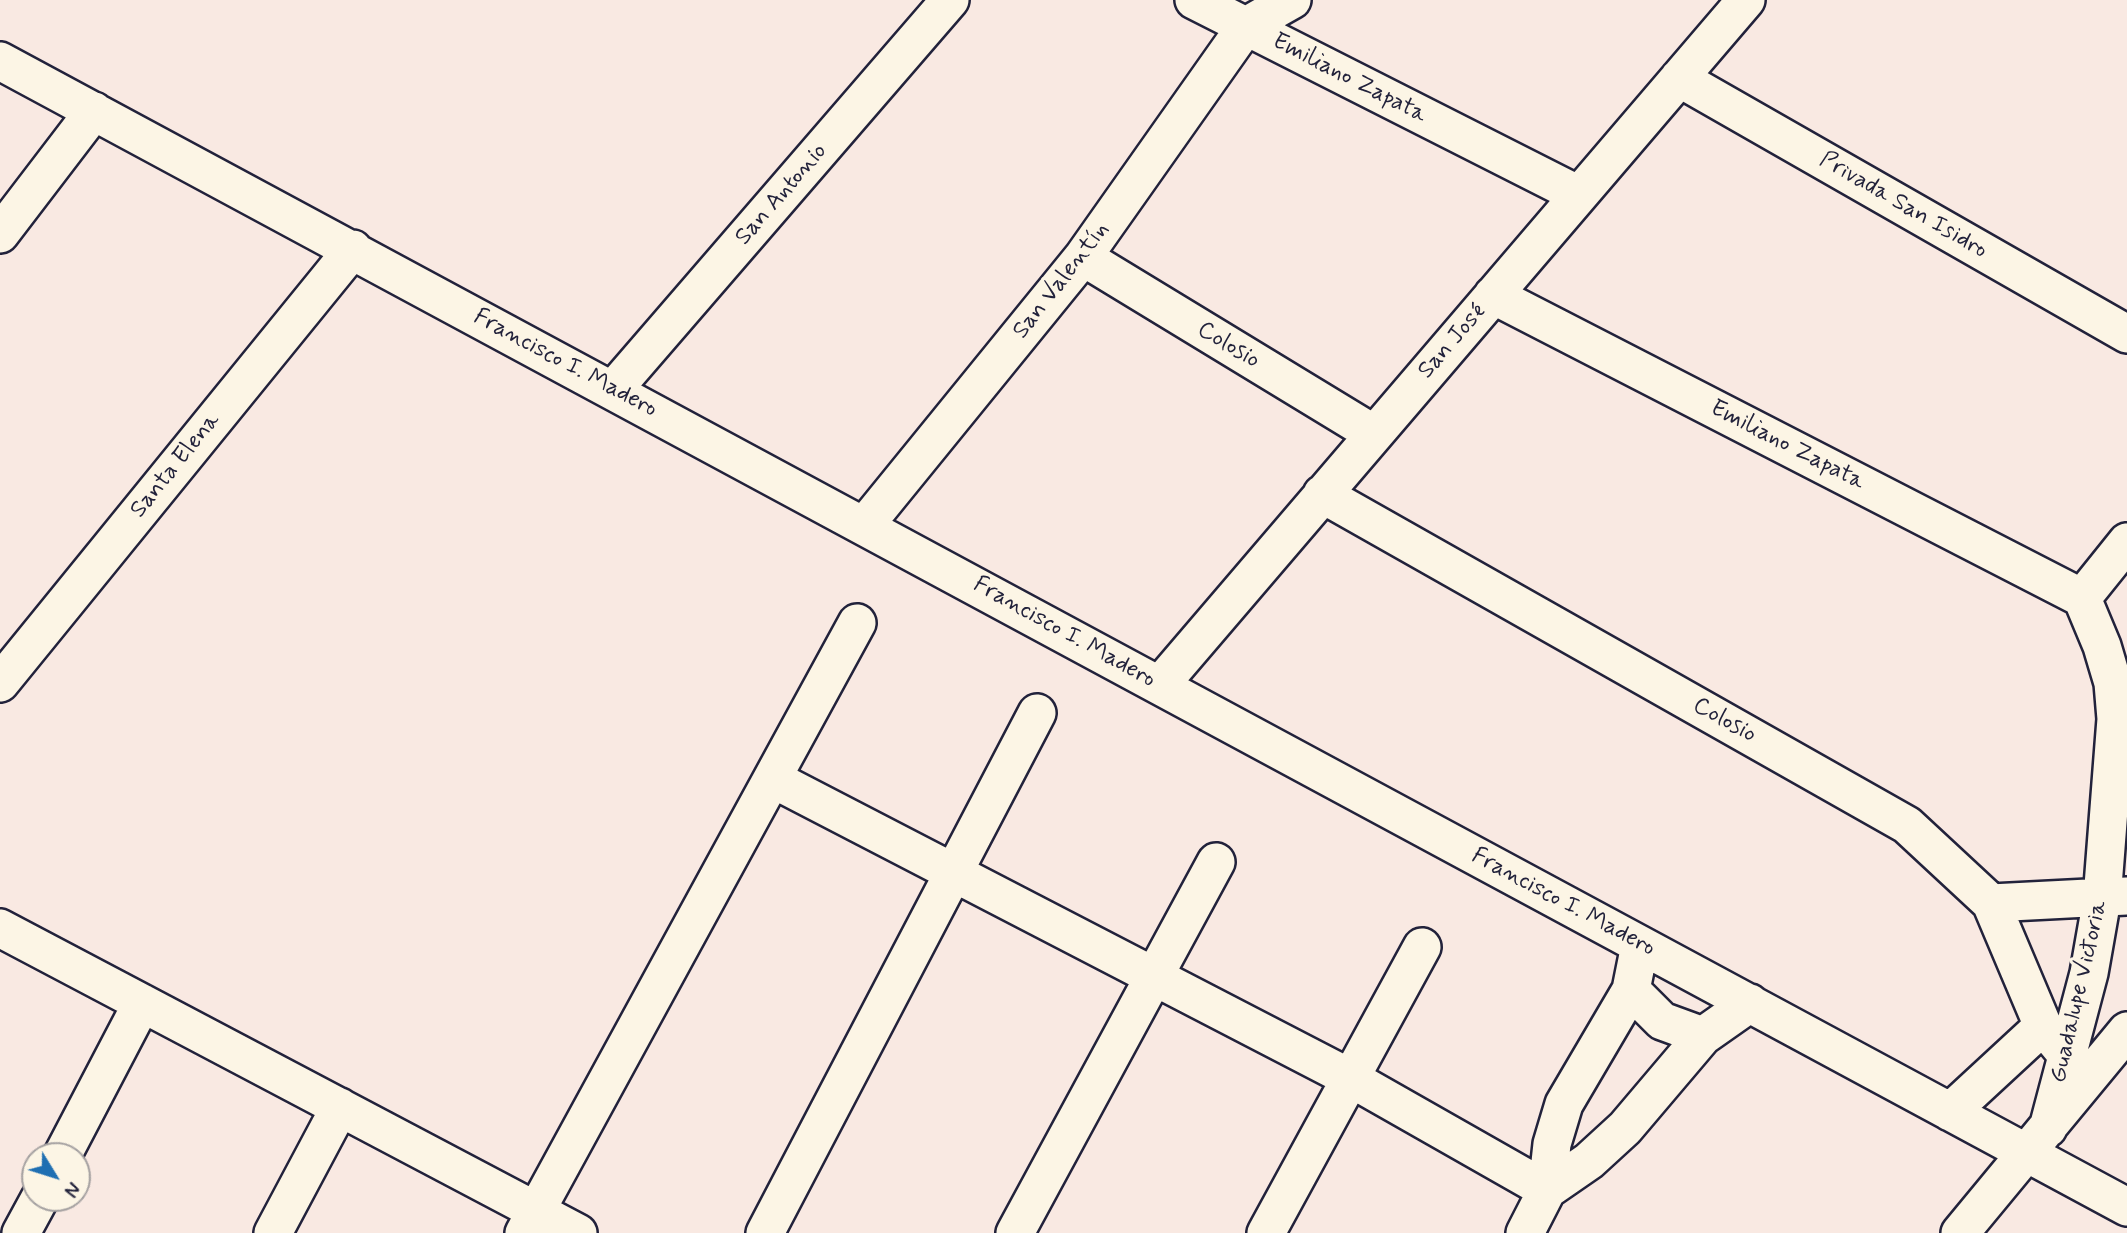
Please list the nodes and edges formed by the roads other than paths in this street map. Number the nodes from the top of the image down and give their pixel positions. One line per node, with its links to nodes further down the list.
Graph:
1 (950, 0): 15 (street, San Antonio)
2 (1194, 0): 5 (street, Emiliano Zapata)
3 (1292, 0): 5 (street)
4 (1746, 0): 7 (street, San José)
5 (1246, 26): 9 (street, Emiliano Zapata); 12 (street, San Valentín)
6 (0, 61): 8 (street, Francisco I. Madero)
7 (1679, 78): 9 (street, San José); 14 (street, Privada San Isidro)
8 (94, 111): 10 (street); 11 (street, Francisco I. Madero)
9 (1579, 195): 13 (street, San José)
10 (0, 234)
11 (353, 249): 15 (street, Francisco I. Madero); 22 (street, Santa Elena)
12 (1083, 257): 16 (street, Colosio); 18 (street, San Valentín)
13 (1493, 295): 16 (street, San José); 20 (street, Emiliano Zapata)
14 (2127, 334)
15 (613, 390): 18 (street, Francisco I. Madero)
16 (1374, 435): 17 (street, San José)
17 (1322, 494): 23 (street, San José); 29 (street, Colosio)
18 (865, 525): 23 (street, Francisco I. Madero)
19 (2127, 542): 20 (street)
20 (2082, 598): 28 (street, Guadalupe Victoria)
21 (857, 623): 25 (street)
22 (0, 683)
23 (1160, 685): 31 (street, Francisco I. Madero)
24 (1037, 713): 27 (street)
25 (773, 779): 27 (street); 49 (street)
26 (1216, 862): 33 (street)
27 (954, 873): 33 (street); 53 (street)
28 (2115, 897): 29 (street); 40 (street, Guadalupe Victoria)
29 (1991, 904): 37 (street)
30 (0, 928): 35 (street)
31 (1640, 945): 34 (street); 36 (street, Francisco I. Madero)
32 (1422, 947): 41 (street)
33 (1154, 976): 41 (street); 54 (street)
34 (1631, 990): 39 (street); 46 (street)
35 (142, 1003): 42 (street); 45 (street)
36 (1750, 1003): 39 (street); 43 (street, Francisco I. Madero)
37 (2043, 1026): 40 (street); 43 (street)
38 (2127, 1031): 44 (street)
39 (1703, 1037): 46 (street)
40 (2066, 1054): 44 (street, Guadalupe Victoria)
41 (1350, 1078): 46 (street); 55 (street)
42 (340, 1107): 49 (street); 51 (street)
43 (1950, 1112): 44 (street, Francisco I. Madero)
44 (2038, 1140): 47 (street, Francisco I. Madero); 57 (street)
45 (69, 1142)
46 (1547, 1190): 56 (street)
47 (2127, 1208)
48 (32, 1212): 50 (street)
49 (531, 1222): 52 (street)
50 (21, 1233)
51 (273, 1233)
52 (578, 1233)
53 (765, 1233)
54 (1015, 1233)
55 (1266, 1233)
56 (1525, 1233)
57 (1960, 1233)

